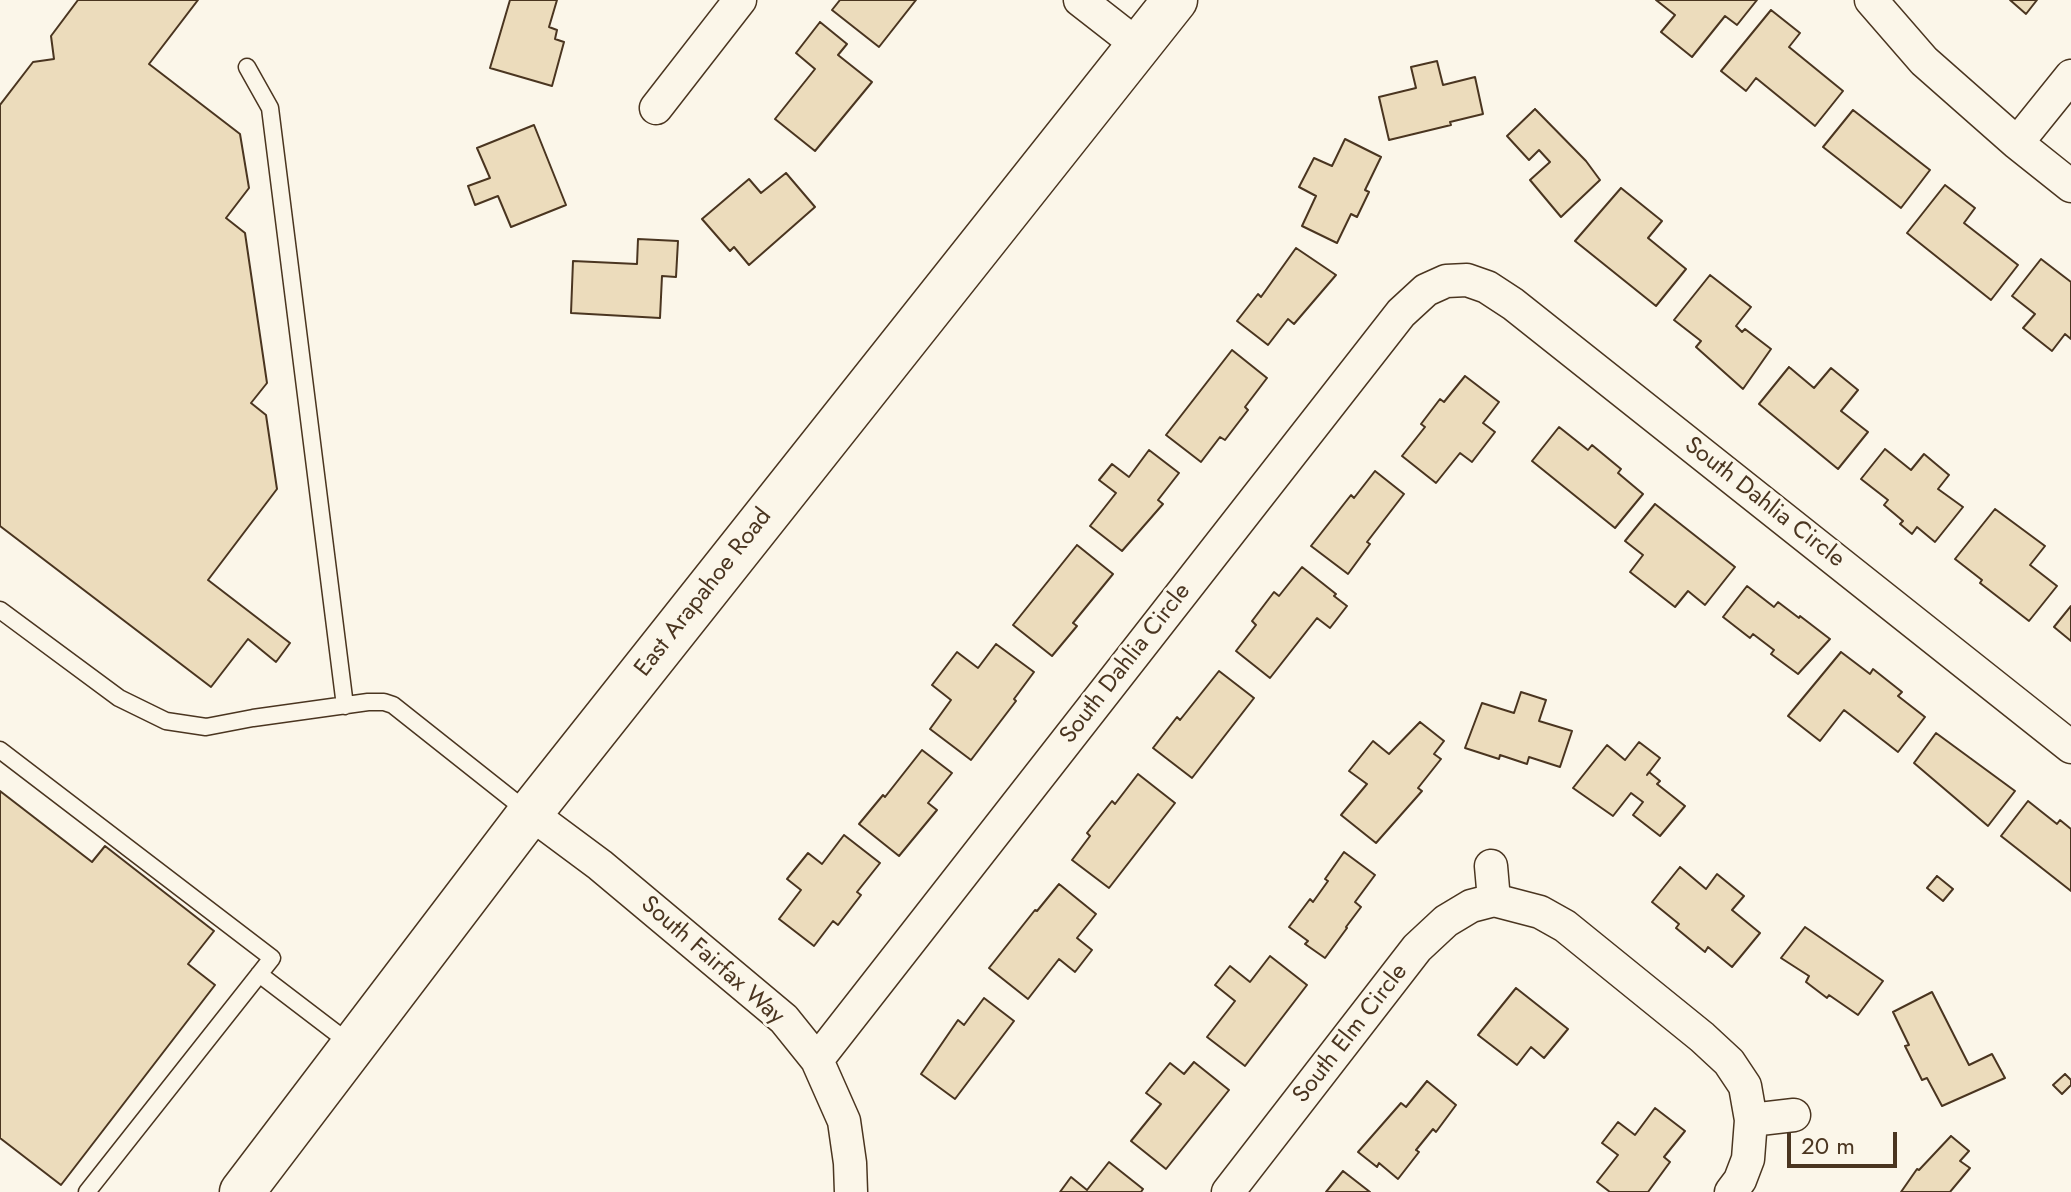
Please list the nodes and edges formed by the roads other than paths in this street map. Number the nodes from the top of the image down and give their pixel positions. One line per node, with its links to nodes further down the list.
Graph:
1 (740, 0): 8 (street)
2 (1080, 0): 5 (street)
3 (1175, 0): 5 (main road, East Arapahoe Road)
4 (1871, 0): 9 (street)
5 (1139, 46): 15 (main road, East Arapahoe Road)
6 (247, 67): 12 (lane)
7 (2071, 76): 9 (street)
8 (656, 108)
9 (2017, 143): 10 (street)
10 (2071, 186)
11 (0, 610): 12 (lane)
12 (345, 706): 15 (lane)
13 (2071, 747): 20 (street, South Dahlia Circle)
14 (0, 750): 18 (lane)
15 (530, 813): 19 (main road, East Arapahoe Road); 20 (street, South Fairfax Way)
16 (1491, 866): 17 (street)
17 (1494, 900): 22 (street); 26 (street, South Elm Circle)
18 (259, 974): 19 (lane); 23 (lane)
19 (353, 1046): 24 (main road, East Arapahoe Road)
20 (817, 1060): 25 (street, South Fairfax Way)
21 (1794, 1115): 22 (street)
22 (1751, 1120): 27 (street)
23 (87, 1192)
24 (242, 1192)
25 (851, 1192)
26 (1228, 1192)
27 (1731, 1192)

